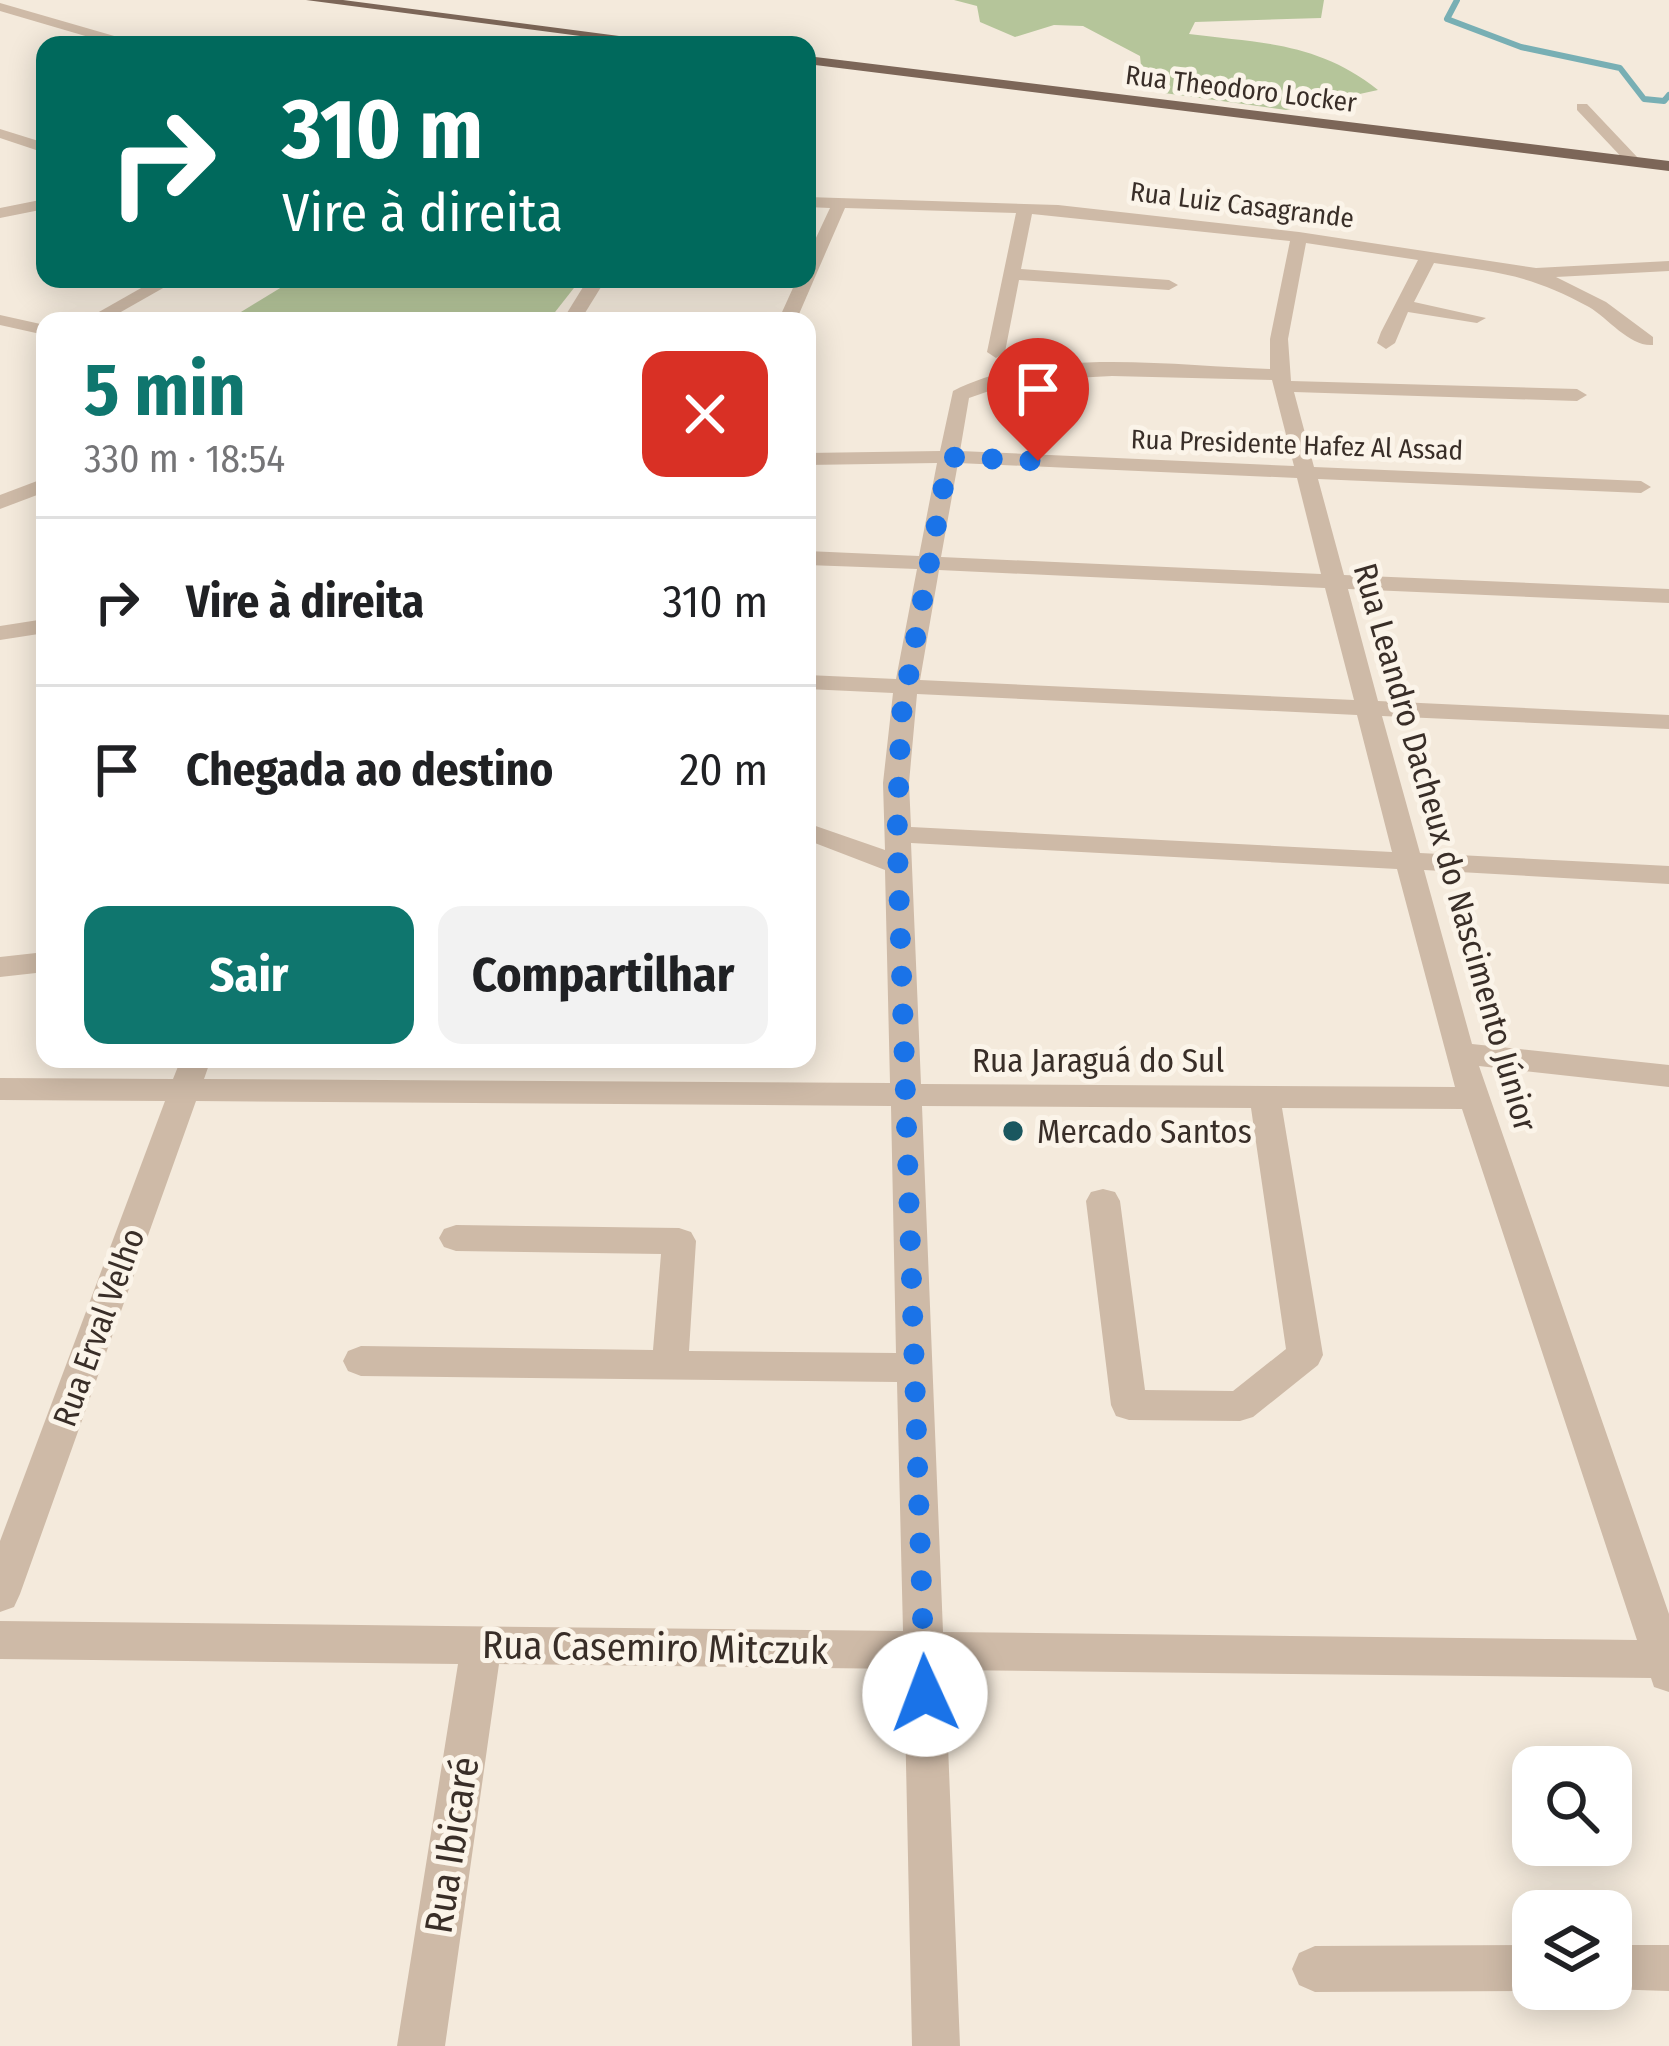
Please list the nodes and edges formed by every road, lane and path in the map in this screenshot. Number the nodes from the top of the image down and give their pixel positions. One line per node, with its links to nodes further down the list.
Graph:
1 (312, 0): 4 (main road)
2 (0, 7): 3 (street)
3 (99, 36)
4 (607, 36)
5 (816, 61): 9 (main road, Rua Theodoro Locker)
6 (1582, 107): 9 (street)
7 (0, 133): 8 (street)
8 (36, 145)
9 (1633, 161): 10 (main road, Rua Theodoro Locker)
10 (1669, 166)
11 (816, 202): 12 (street, Rua Luiz Casagrande)
12 (840, 202): 14 (street, Rua Luiz Casagrande); 17 (street)
13 (36, 206): 15 (street)
14 (1025, 207): 16 (street, Rua Luiz Casagrande); 21 (street)
15 (0, 212)
16 (1299, 237): 18 (street, Rua Luiz Casagrande); 32 (street, Rua Leandro Dacheux do Nascimento Júnior)
17 (816, 256)
18 (1427, 259): 20 (street, Rua Luiz Casagrande); 24 (street)
19 (1669, 266): 20 (street, Rua Luiz Casagrande)
20 (1536, 273): 29 (street)
21 (1012, 274): 22 (street); 31 (street)
22 (1169, 285)
23 (153, 288): 25 (street)
24 (1404, 306): 26 (street); 30 (street)
25 (109, 312)
26 (1477, 318)
27 (0, 320): 28 (street)
28 (36, 328)
29 (1647, 341)
30 (1385, 343)
31 (996, 352)
32 (1282, 381): 33 (street); 34 (street); 36 (street, Rua Leandro Dacheux do Nascimento Júnior)
33 (1577, 395)
34 (949, 457): 35 (street, Rua Presidente Hafez Al Assad); 36 (street, Rua Presidente Hafez Al Assad); 41 (street)
35 (816, 459)
36 (1306, 472): 37 (street, Rua Presidente Hafez Al Assad); 42 (street, Rua Leandro Dacheux do Nascimento Júnior)
37 (1641, 487)
38 (36, 488): 39 (street)
39 (0, 503)
40 (816, 558): 41 (street)
41 (931, 563): 42 (street); 48 (street)
42 (1334, 581): 43 (street); 49 (street, Rua Leandro Dacheux do Nascimento Júnior)
43 (1669, 596)
44 (1, 604): 46 (street)
45 (36, 626): 46 (street)
46 (0, 628)
47 (816, 682): 48 (street)
48 (910, 687): 49 (street); 52 (street)
49 (1368, 708): 50 (street); 53 (street, Rua Leandro Dacheux do Nascimento Júnior)
50 (1669, 722)
51 (816, 833): 52 (street)
52 (897, 849): 53 (street); 61 (street)
53 (1409, 861): 54 (street); 57 (street, Rua Leandro Dacheux do Nascimento Júnior)
54 (1669, 875)
55 (36, 963): 56 (street)
56 (0, 968)
57 (1459, 1053): 59 (street); 63 (street, Rua Leandro Dacheux do Nascimento Júnior)
58 (191, 1075): 60 (street, Rua Jaraguá do Sul); 61 (street, Rua Jaraguá do Sul); 69 (street, Rua Erval Velho)
59 (1669, 1076)
60 (0, 1089)
61 (905, 1095): 62 (street, Rua Jaraguá do Sul); 68 (street)
62 (1265, 1097): 63 (street, Rua Jaraguá do Sul); 64 (street)
63 (1475, 1098): 73 (street, Rua Leandro Dacheux do Nascimento Júnior)
64 (1103, 1201)
65 (456, 1238): 67 (street)
66 (361, 1360): 67 (street)
67 (670, 1365): 68 (street)
68 (914, 1368): 72 (street)
69 (0, 1594)
70 (0, 1640): 71 (street, Rua Casemiro Mitczuk)
71 (481, 1645): 72 (street, Rua Casemiro Mitczuk); 78 (street, Rua Ibicaré)
72 (924, 1650): 73 (street, Rua Casemiro Mitczuk); 79 (street)
73 (1667, 1664)
74 (1512, 1968): 77 (street)
75 (1632, 1968): 76 (street)
76 (1669, 1968)
77 (1315, 1969)
78 (421, 2046)
79 (936, 2046)

